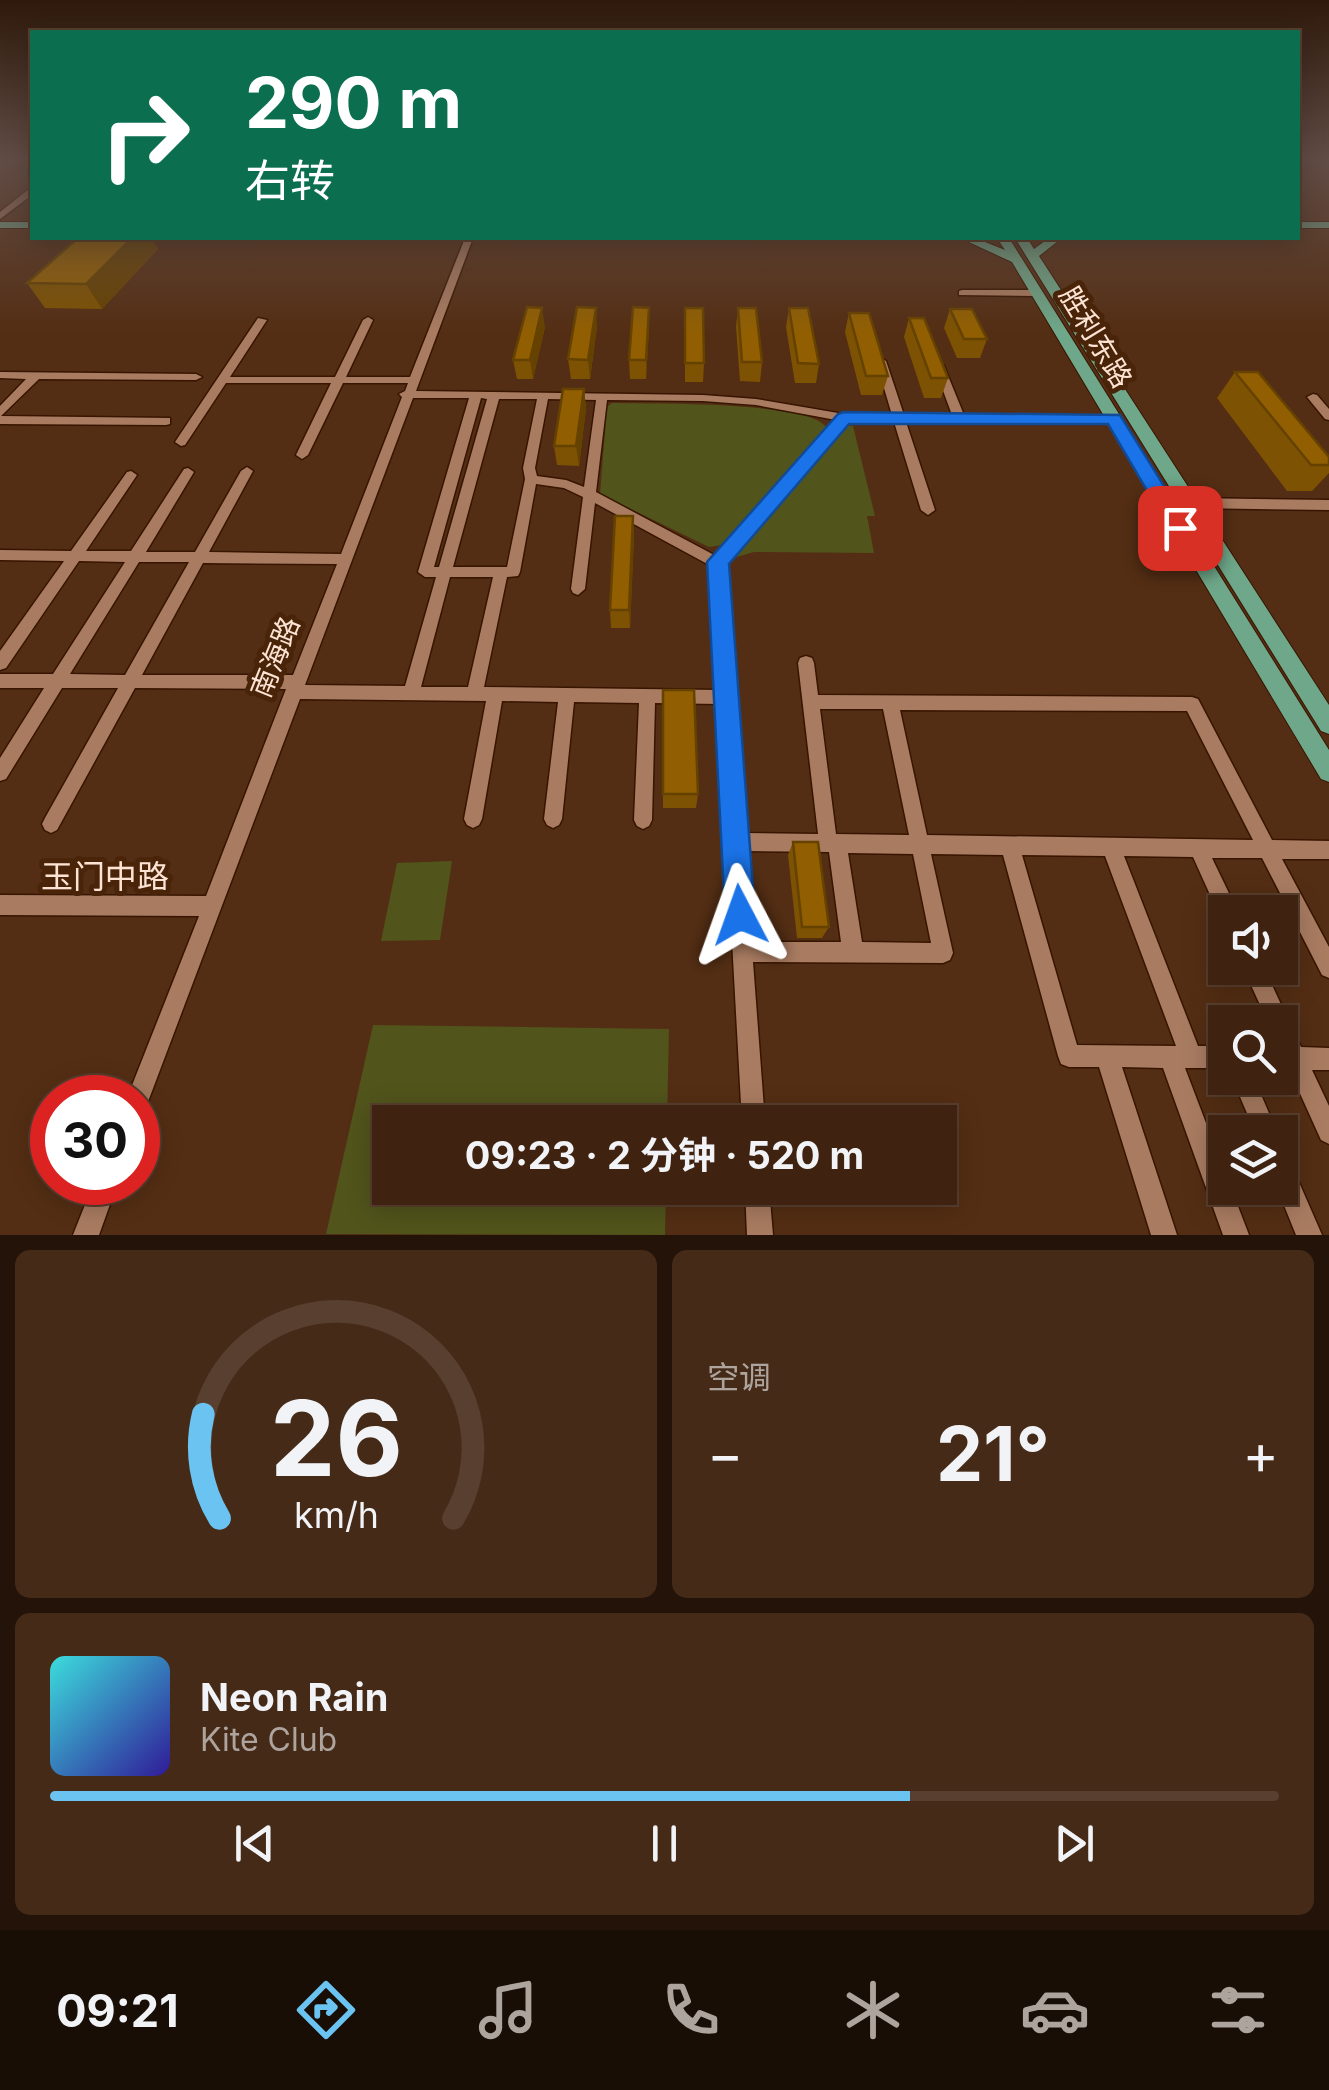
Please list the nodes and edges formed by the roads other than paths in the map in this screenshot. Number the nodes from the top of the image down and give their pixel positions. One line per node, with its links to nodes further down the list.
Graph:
1 (0, 225): 2 (main road)
2 (30, 225)
3 (1329, 225): 4 (main road)
4 (1300, 226)
5 (0, 234): 6 (main road)
6 (30, 234)
7 (467, 240): 24 (street, 南海路)
8 (972, 240): 12 (main road)
9 (1005, 240): 12 (main road, 胜利东路)
10 (1021, 240): 12 (main road, 胜利东路)
11 (1053, 240): 12 (main road)
12 (1025, 258): 14 (main road, 胜利东路); 44 (main road, 胜利东路)
13 (962, 293): 14 (street)
14 (1037, 293): 35 (main road, 胜利东路)
15 (262, 320): 22 (street)
16 (368, 320): 23 (street)
17 (878, 350): 33 (street)
18 (933, 352): 34 (street)
19 (0, 376): 20 (street)
20 (36, 376): 21 (street); 30 (street)
21 (196, 376)
22 (223, 380): 23 (street); 37 (street)
23 (338, 380): 24 (street); 38 (street)
24 (408, 387): 25 (street); 51 (street, 南海路)
25 (476, 395): 26 (street); 53 (street)
26 (494, 395): 27 (street); 53 (street)
27 (543, 396): 28 (street); 42 (street)
28 (602, 396): 32 (street); 43 (street)
29 (1313, 397): 31 (street)
30 (0, 416): 36 (street)
31 (1329, 416)
32 (844, 418): 33 (street); 52 (street)
33 (899, 418): 34 (street); 46 (street)
34 (960, 418): 35 (street)
35 (1113, 419): 72 (main road, 胜利东路)
36 (166, 421)
37 (181, 442)
38 (302, 455)
39 (247, 471): 50 (street)
40 (188, 472): 49 (street)
41 (132, 476): 48 (street)
42 (531, 479): 43 (street); 54 (street)
43 (589, 494): 52 (street); 56 (street)
44 (1190, 503): 45 (street); 71 (main road, 胜利东路)
45 (1329, 505)
46 (928, 510)
47 (7, 555): 48 (street); 55 (street)
48 (75, 556): 49 (street); 58 (street)
49 (136, 556): 50 (street); 60 (street)
50 (200, 557): 51 (street); 61 (street)
51 (345, 559): 62 (street, 南海路)
52 (718, 562): 68 (street)
53 (445, 572): 54 (street); 63 (street)
54 (501, 572): 64 (street)
55 (0, 574)
56 (578, 590)
57 (806, 663): 69 (street)
58 (0, 664)
59 (0, 681): 60 (street)
60 (58, 681): 61 (street); 73 (street)
61 (130, 681): 62 (street); 77 (street)
62 (295, 687): 63 (street); 88 (street, 南海路)
63 (411, 693): 64 (street)
64 (475, 694): 65 (street)
65 (494, 694): 66 (street); 74 (street)
66 (568, 695): 67 (street); 75 (street)
67 (646, 696): 68 (street); 76 (street)
68 (727, 697): 78 (street)
69 (810, 702): 70 (street); 79 (street)
70 (890, 702): 80 (street); 84 (street)
71 (1329, 724)
72 (1329, 770)
73 (0, 772)
74 (473, 819)
75 (553, 819)
76 (643, 820)
77 (50, 824)
78 (736, 842): 79 (street); 89 (street)
79 (833, 843): 80 (street); 90 (street)
80 (920, 844): 81 (street); 90 (street)
81 (1010, 846): 82 (street); 92 (street)
82 (1111, 847): 83 (street); 93 (street)
83 (1198, 848): 84 (street); 86 (street)
84 (1268, 850): 85 (street); 91 (street)
85 (1329, 850)
86 (1220, 895)
87 (0, 905): 88 (street, 玉门中路)
88 (210, 906): 97 (street, 南海路)
89 (743, 952): 90 (street); 99 (street)
90 (852, 953)
91 (1329, 968)
92 (1107, 1056): 93 (street); 106 (street)
93 (1180, 1057): 94 (street); 107 (street)
94 (1208, 1058)
95 (1298, 1058): 96 (street)
96 (1329, 1058)
97 (147, 1075)
98 (1298, 1076): 100 (street)
99 (752, 1105)
100 (1329, 1132)
101 (97, 1205): 104 (street)
102 (759, 1205): 105 (street)
103 (1297, 1205): 108 (street)
104 (86, 1235)
105 (760, 1235)
106 (1164, 1235)
107 (1236, 1235)
108 (1310, 1235)

